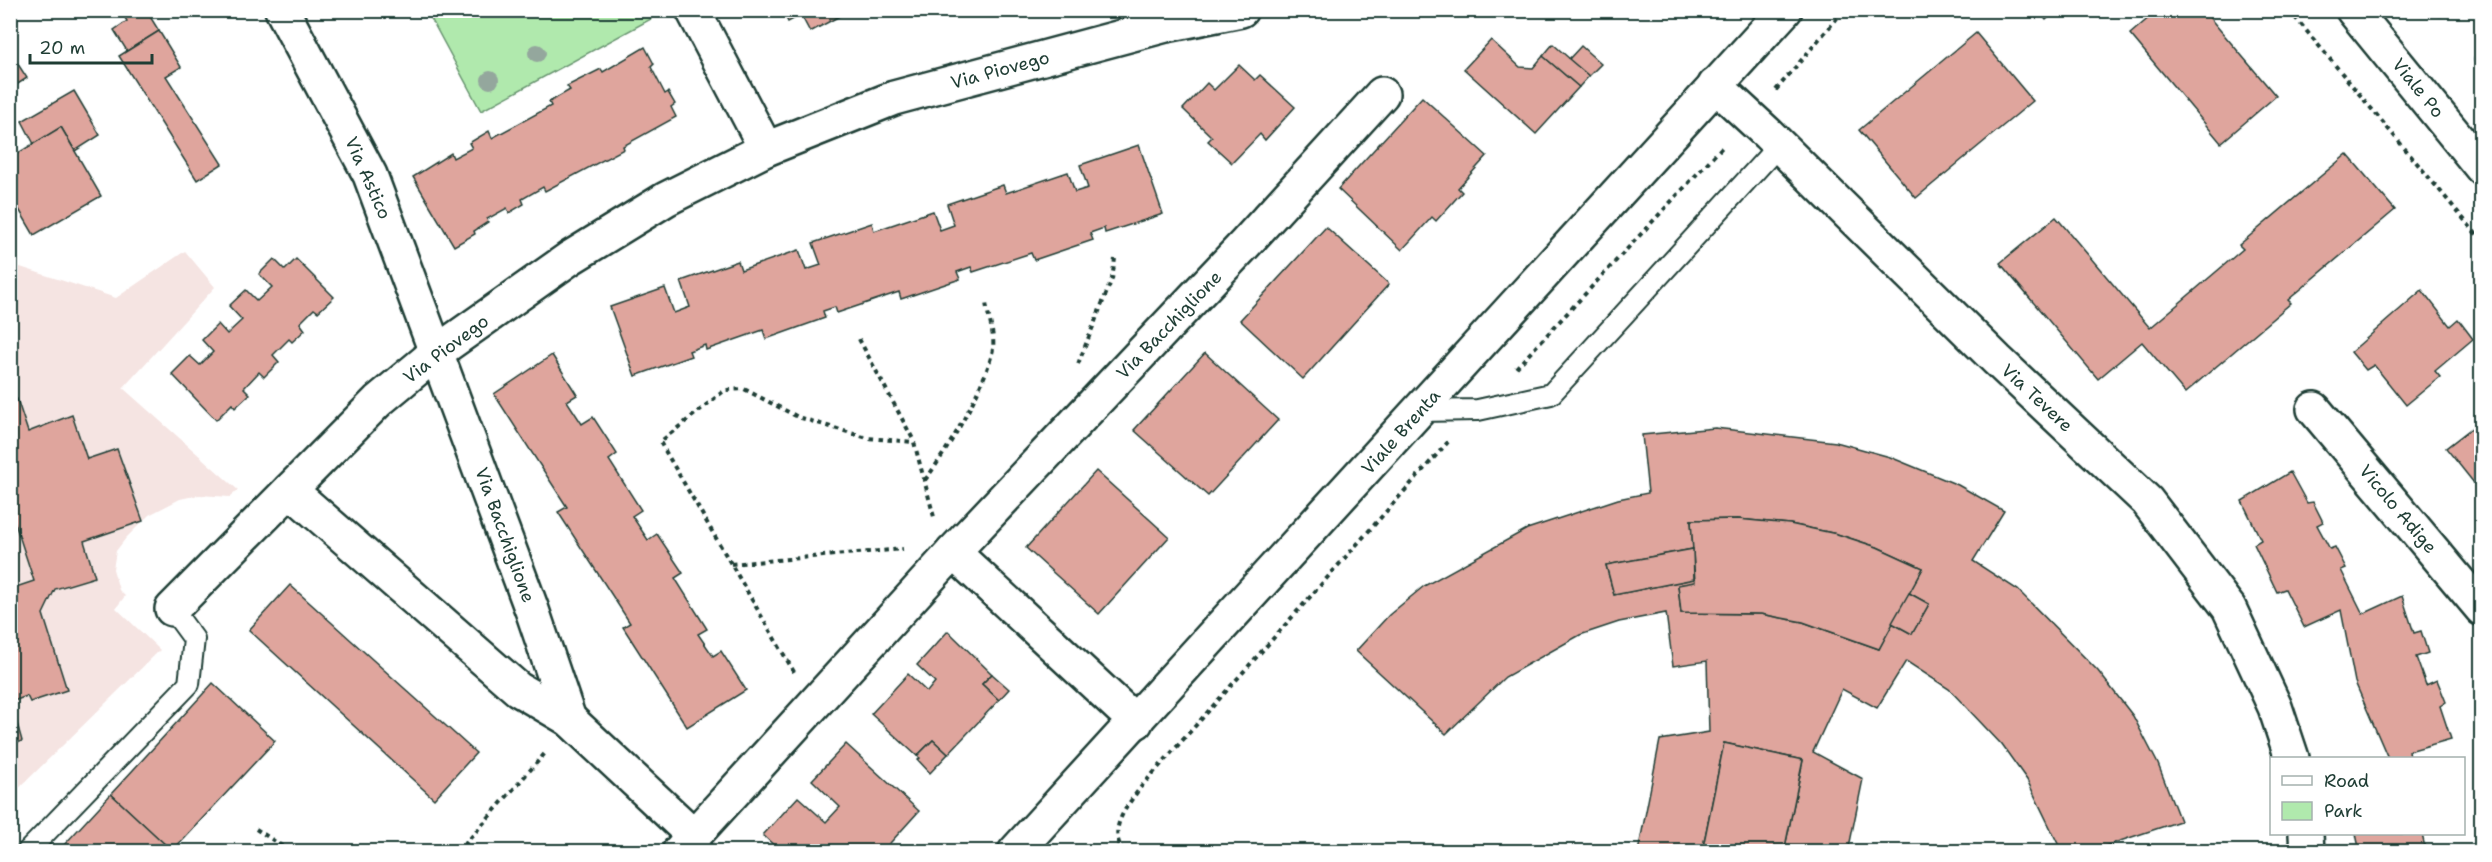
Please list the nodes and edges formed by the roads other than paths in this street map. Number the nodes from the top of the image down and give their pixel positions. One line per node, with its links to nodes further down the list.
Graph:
1 (282, 10): 11 (street, Via Astico)
2 (693, 10): 9 (street)
3 (1241, 10): 9 (street, Via Piovego)
4 (2353, 10): 10 (street, Viale Po)
5 (1775, 14): 6 (street, Viale Brenta)
6 (1715, 85): 8 (street, Via Tevere); 13 (street, Viale Brenta)
7 (1382, 94): 15 (street, Via Bacchiglione)
8 (1779, 145): 13 (lane); 20 (street, Via Tevere)
9 (766, 149): 11 (street, Via Piovego)
10 (2481, 168)
11 (437, 352): 14 (street, Via Piovego); 18 (street, Via Bacchiglione)
12 (2314, 409): 17 (street, Vicolo Adige)
13 (1420, 411): 19 (street, Viale Brenta)
14 (290, 490): 16 (street, Via Piovego); 18 (street, Via Bacchiglione)
15 (953, 552): 19 (street); 22 (street, Via Bacchiglione)
16 (172, 609): 24 (lane)
17 (2481, 609)
18 (570, 719): 22 (street, Via Bacchiglione)
19 (1136, 722): 23 (street, Viale Brenta)
20 (2291, 757)
21 (2306, 835): 25 (street)
22 (686, 843)
23 (1032, 846)
24 (27, 852)
25 (2307, 852)

